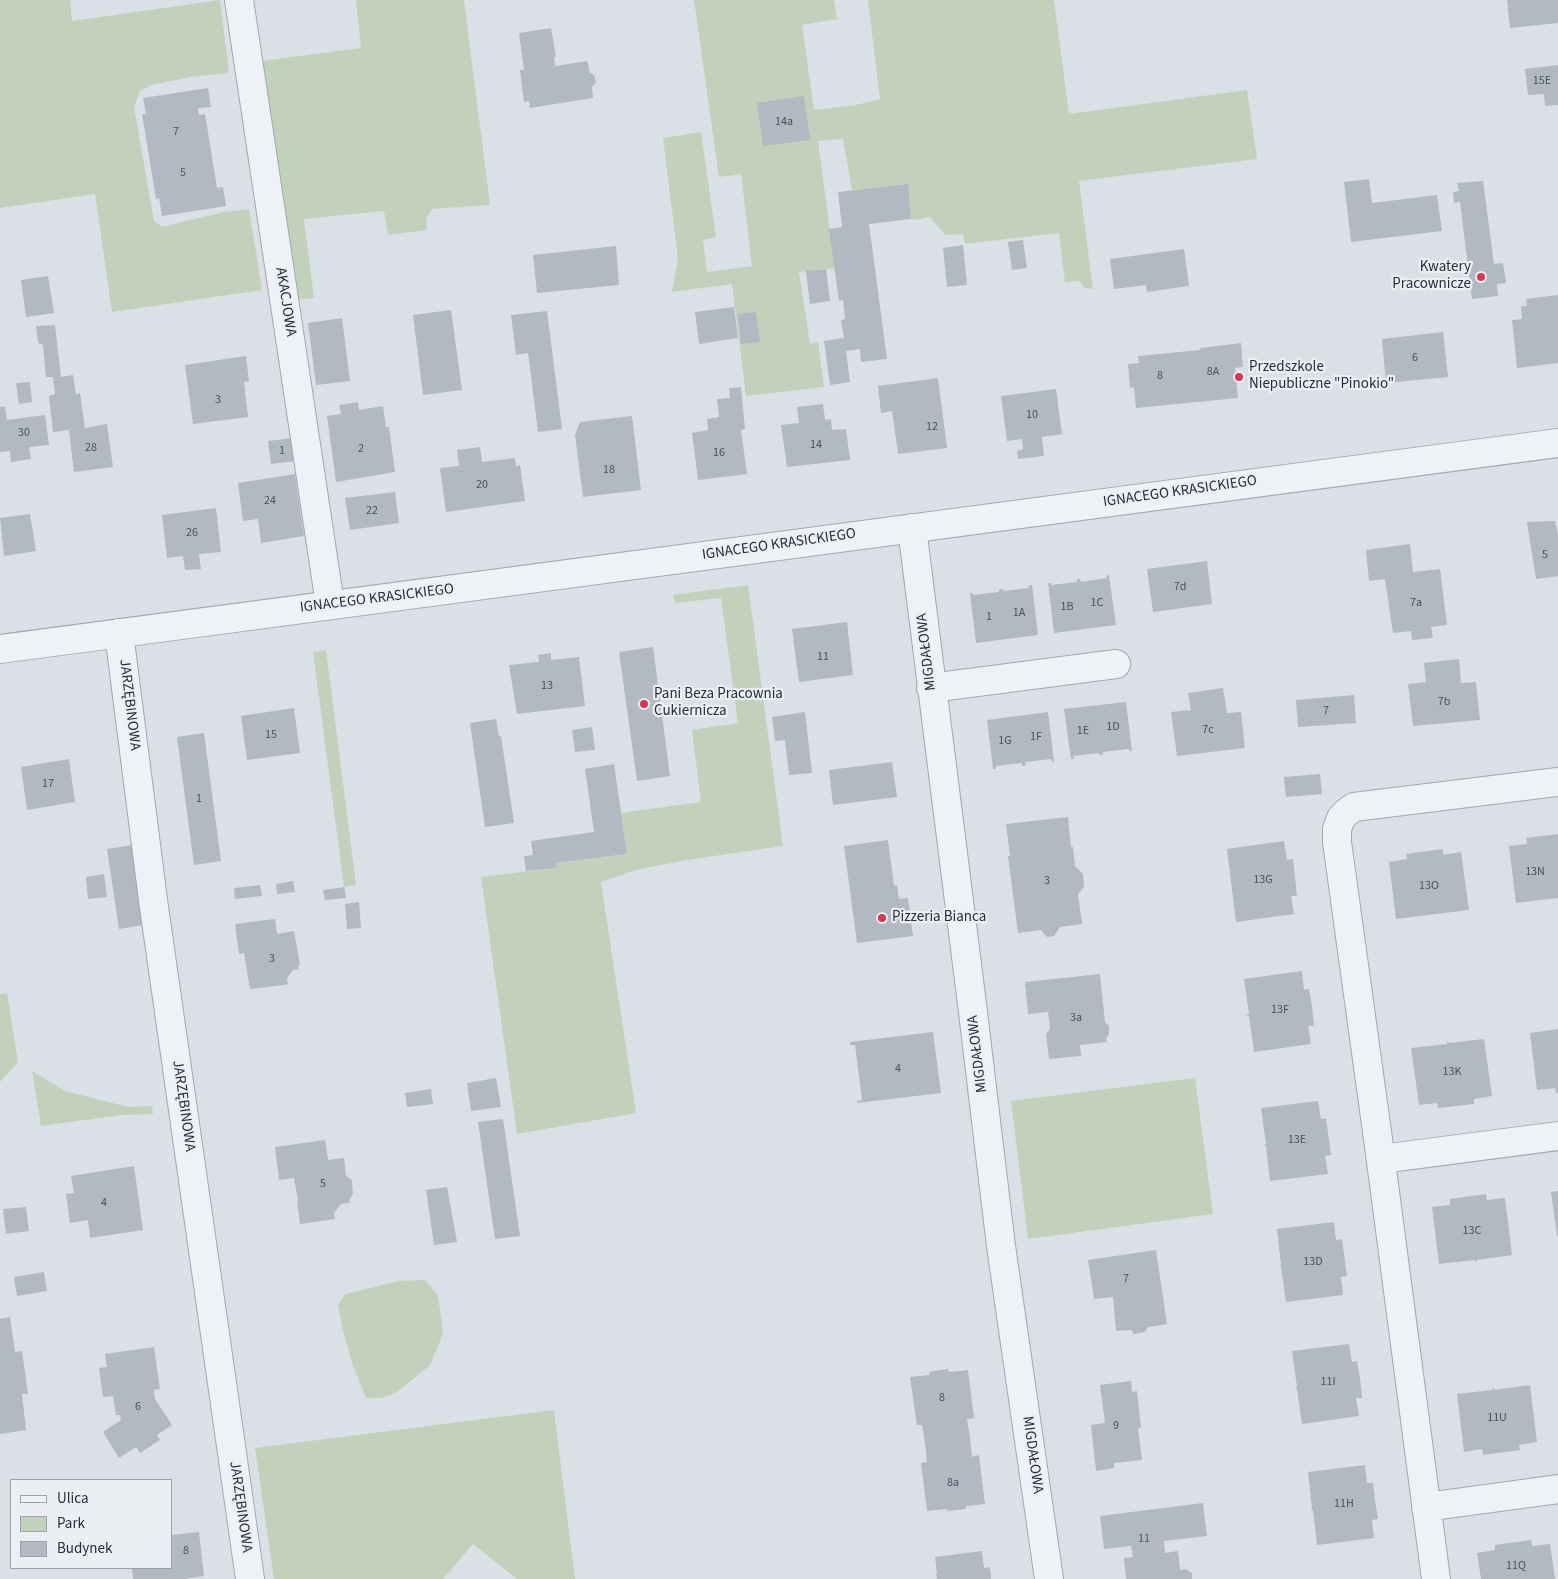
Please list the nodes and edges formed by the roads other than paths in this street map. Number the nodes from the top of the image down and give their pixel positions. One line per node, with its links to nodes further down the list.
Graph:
1 (239, 0): 4 (street, AKACJOWA)
2 (1558, 443): 3 (street, IGNACEGO KRASICKIEGO)
3 (912, 528): 4 (street, IGNACEGO KRASICKIEGO); 8 (street, MIGDAŁOWA)
4 (330, 604): 5 (street, IGNACEGO KRASICKIEGO)
5 (119, 633): 6 (street, IGNACEGO KRASICKIEGO); 14 (street, JARZĘBINOWA)
6 (0, 649)
7 (1116, 664): 8 (street)
8 (931, 688): 15 (street, MIGDAŁOWA)
9 (1558, 782): 11 (street)
10 (1558, 1136): 11 (street)
11 (1381, 1160): 13 (street)
12 (1558, 1489): 13 (street)
13 (1426, 1507): 16 (street)
14 (250, 1579)
15 (1049, 1579)
16 (1436, 1579)

